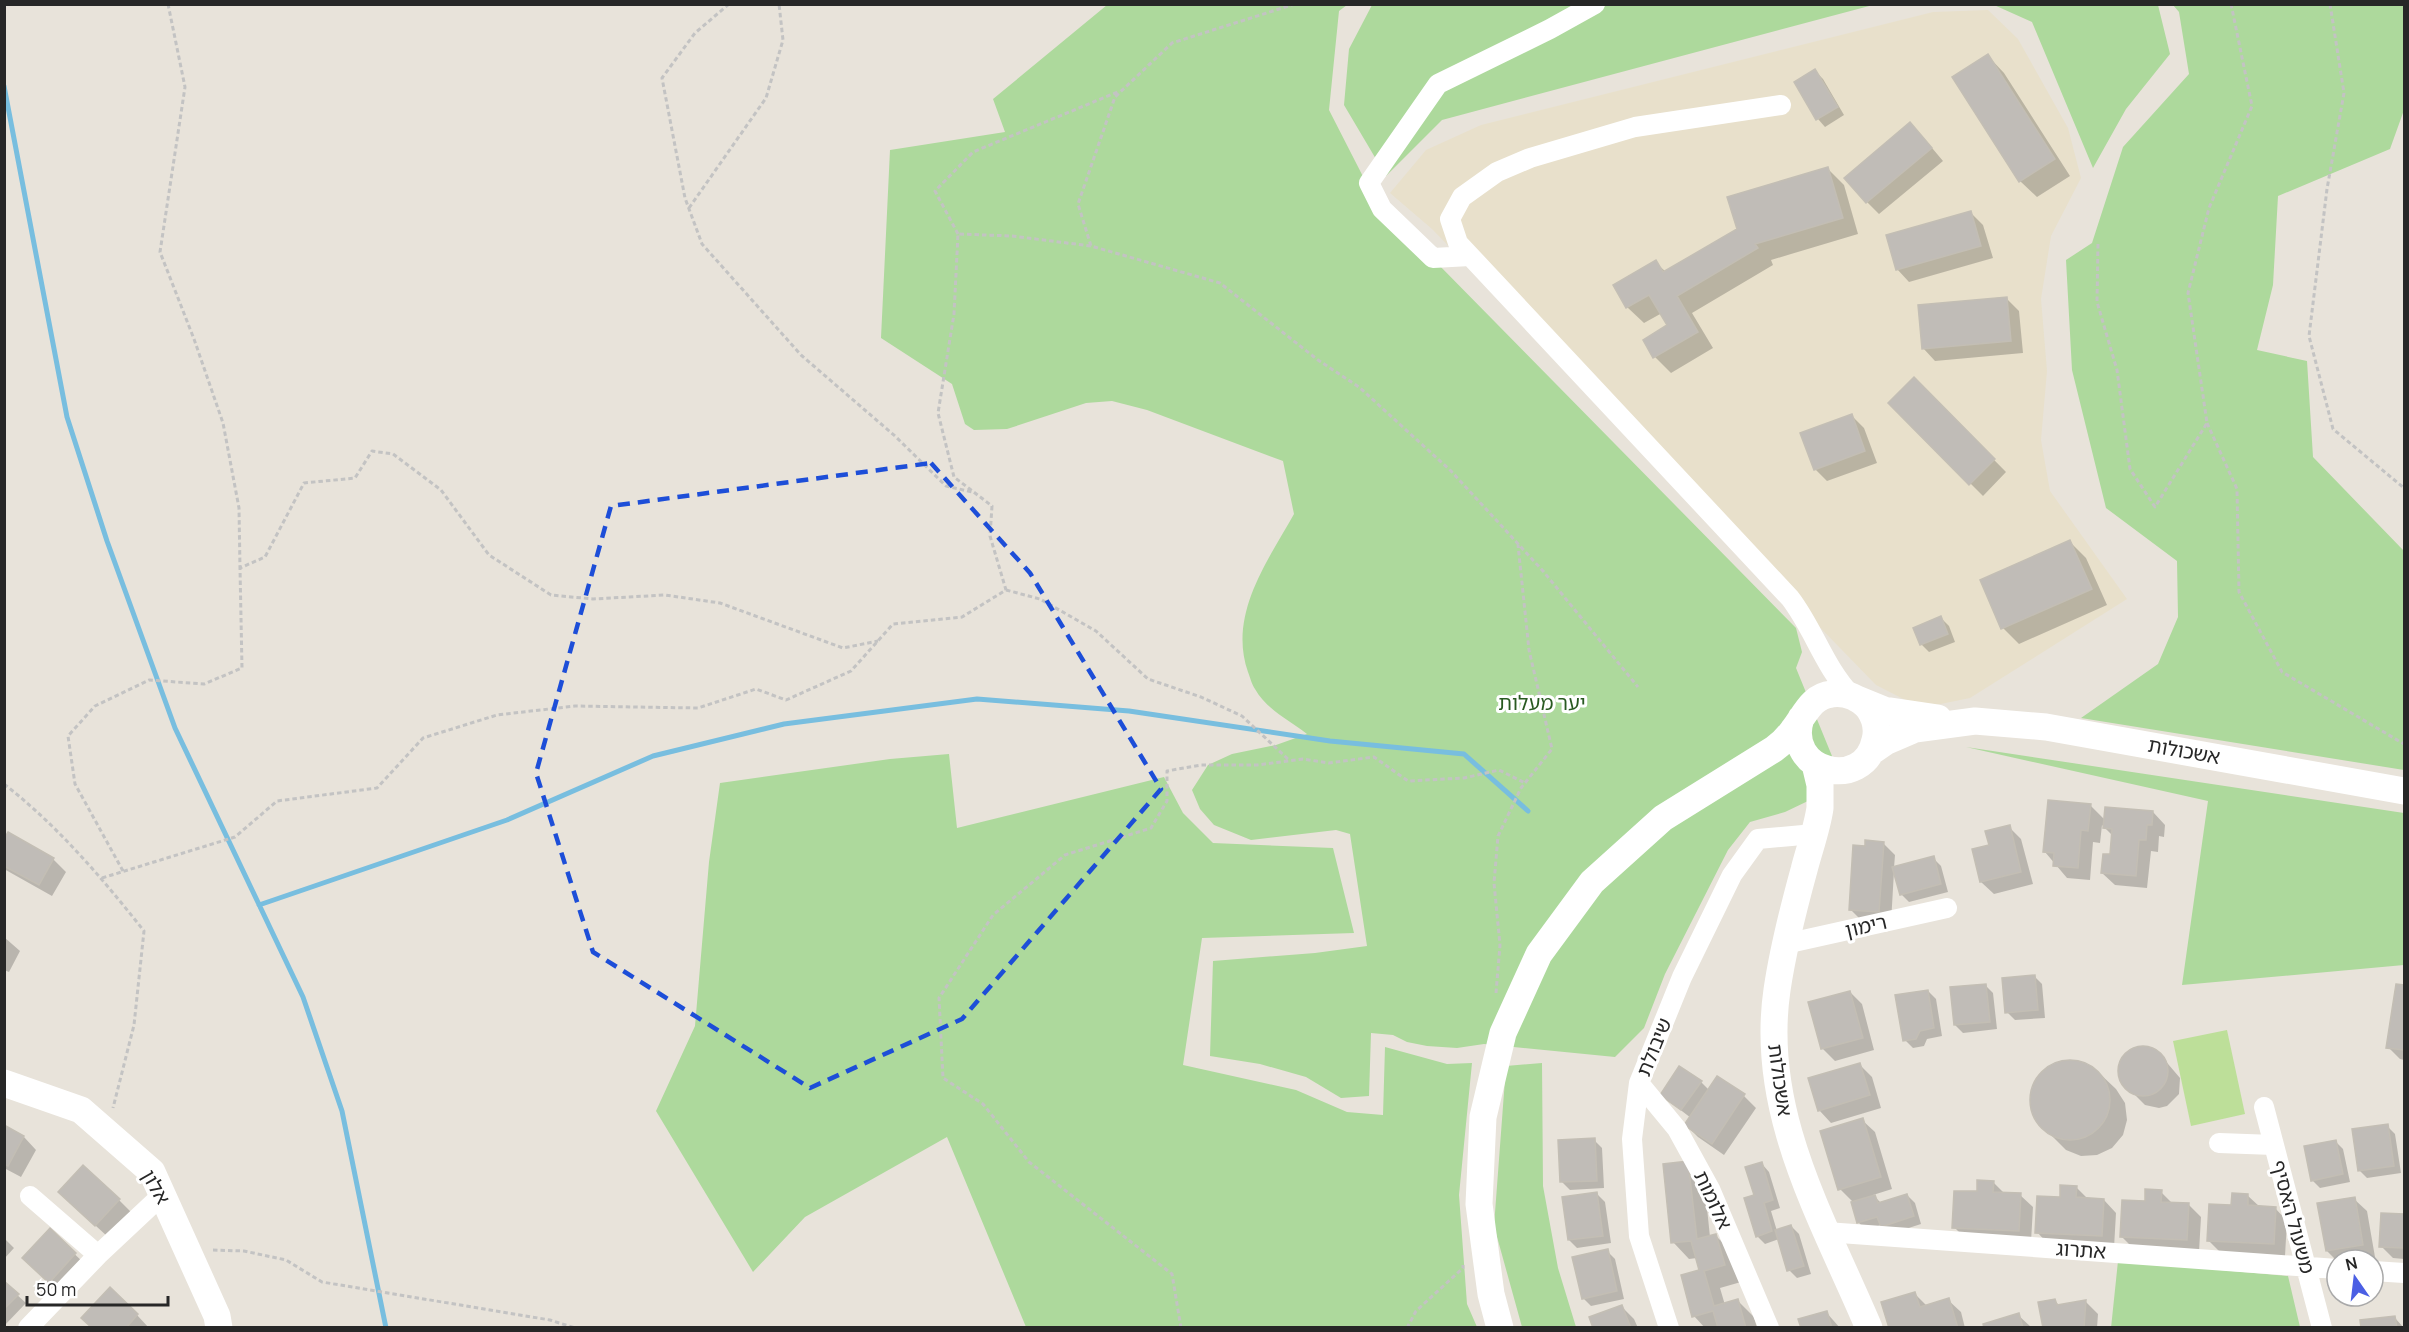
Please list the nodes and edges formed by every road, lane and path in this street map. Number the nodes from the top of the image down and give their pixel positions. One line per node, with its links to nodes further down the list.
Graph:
1 (168, 4): 19 (path)
2 (729, 4): 10 (path)
3 (779, 4): 10 (path)
4 (1295, 4): 8 (path)
5 (1594, 4): 14 (street)
6 (2231, 4): 15 (path)
7 (2330, 4): 16 (path)
8 (1122, 90): 11 (path); 13 (path)
9 (1781, 105): 14 (street)
10 (689, 208): 17 (path)
11 (958, 234): 13 (path); 17 (path)
12 (2098, 244): 15 (path)
13 (1091, 246): 18 (path)
14 (1470, 256): 21 (street)
15 (2207, 423): 27 (path)
16 (2404, 488)
17 (974, 492): 20 (path)
18 (1518, 544): 23 (path); 32 (path)
19 (240, 568): 22 (path); 36 (path)
20 (1006, 590): 22 (path); 29 (path)
21 (1812, 634): 24 (street); 25 (street)
22 (880, 641): 36 (path)
23 (1638, 687)
24 (1855, 698): 25 (street); 26 (street, אשכולות); 28 (street)
25 (1804, 712): 30 (street); 31 (street)
26 (1963, 722): 28 (street, אשכולות); 34 (street, אשכולות)
27 (2404, 744)
28 (1864, 759): 30 (street); 35 (street, אשכולות)
29 (1290, 761): 32 (path); 60 (path)
30 (1814, 763): 31 (street); 35 (street, אשכולות)
31 (1753, 764): 62 (street)
32 (1525, 783): 40 (path)
33 (4, 784): 37 (path)
34 (2404, 790)
35 (1816, 827): 39 (street, אשכולות); 42 (street, שיבולת)
36 (123, 871): 37 (path)
37 (102, 878): 44 (path)
38 (1947, 908): 39 (street, רימון)
39 (1785, 944): 49 (street, אשכולות)
40 (1497, 999)
41 (4, 1083): 44 (street, אלון)
42 (1639, 1083): 63 (street, שיבולת); 64 (street, אלומות)
43 (2264, 1107): 46 (street, משעול האסיף)
44 (107, 1133): 47 (street, אלון)
45 (2220, 1143): 46 (street)
46 (2274, 1145): 53 (street, משעול האסיף)
47 (162, 1195): 50 (street, אלון); 51 (street)
48 (30, 1196): 51 (street)
49 (1826, 1232): 53 (street, אתרוג); 65 (street, אשכולות)
50 (187, 1250): 58 (street, אלון); 59 (path)
51 (98, 1255): 57 (street)
52 (1463, 1257): 61 (path)
53 (2306, 1266): 54 (street, אתרוג); 66 (street, משעול האסיף)
54 (2325, 1268)
55 (2385, 1272): 56 (street)
56 (2404, 1273)
57 (28, 1328)
58 (219, 1328)
59 (575, 1328)
60 (1181, 1328)
61 (1407, 1328)
62 (1500, 1328)
63 (1669, 1328)
64 (1769, 1328)
65 (1869, 1328)
66 (2322, 1328)

